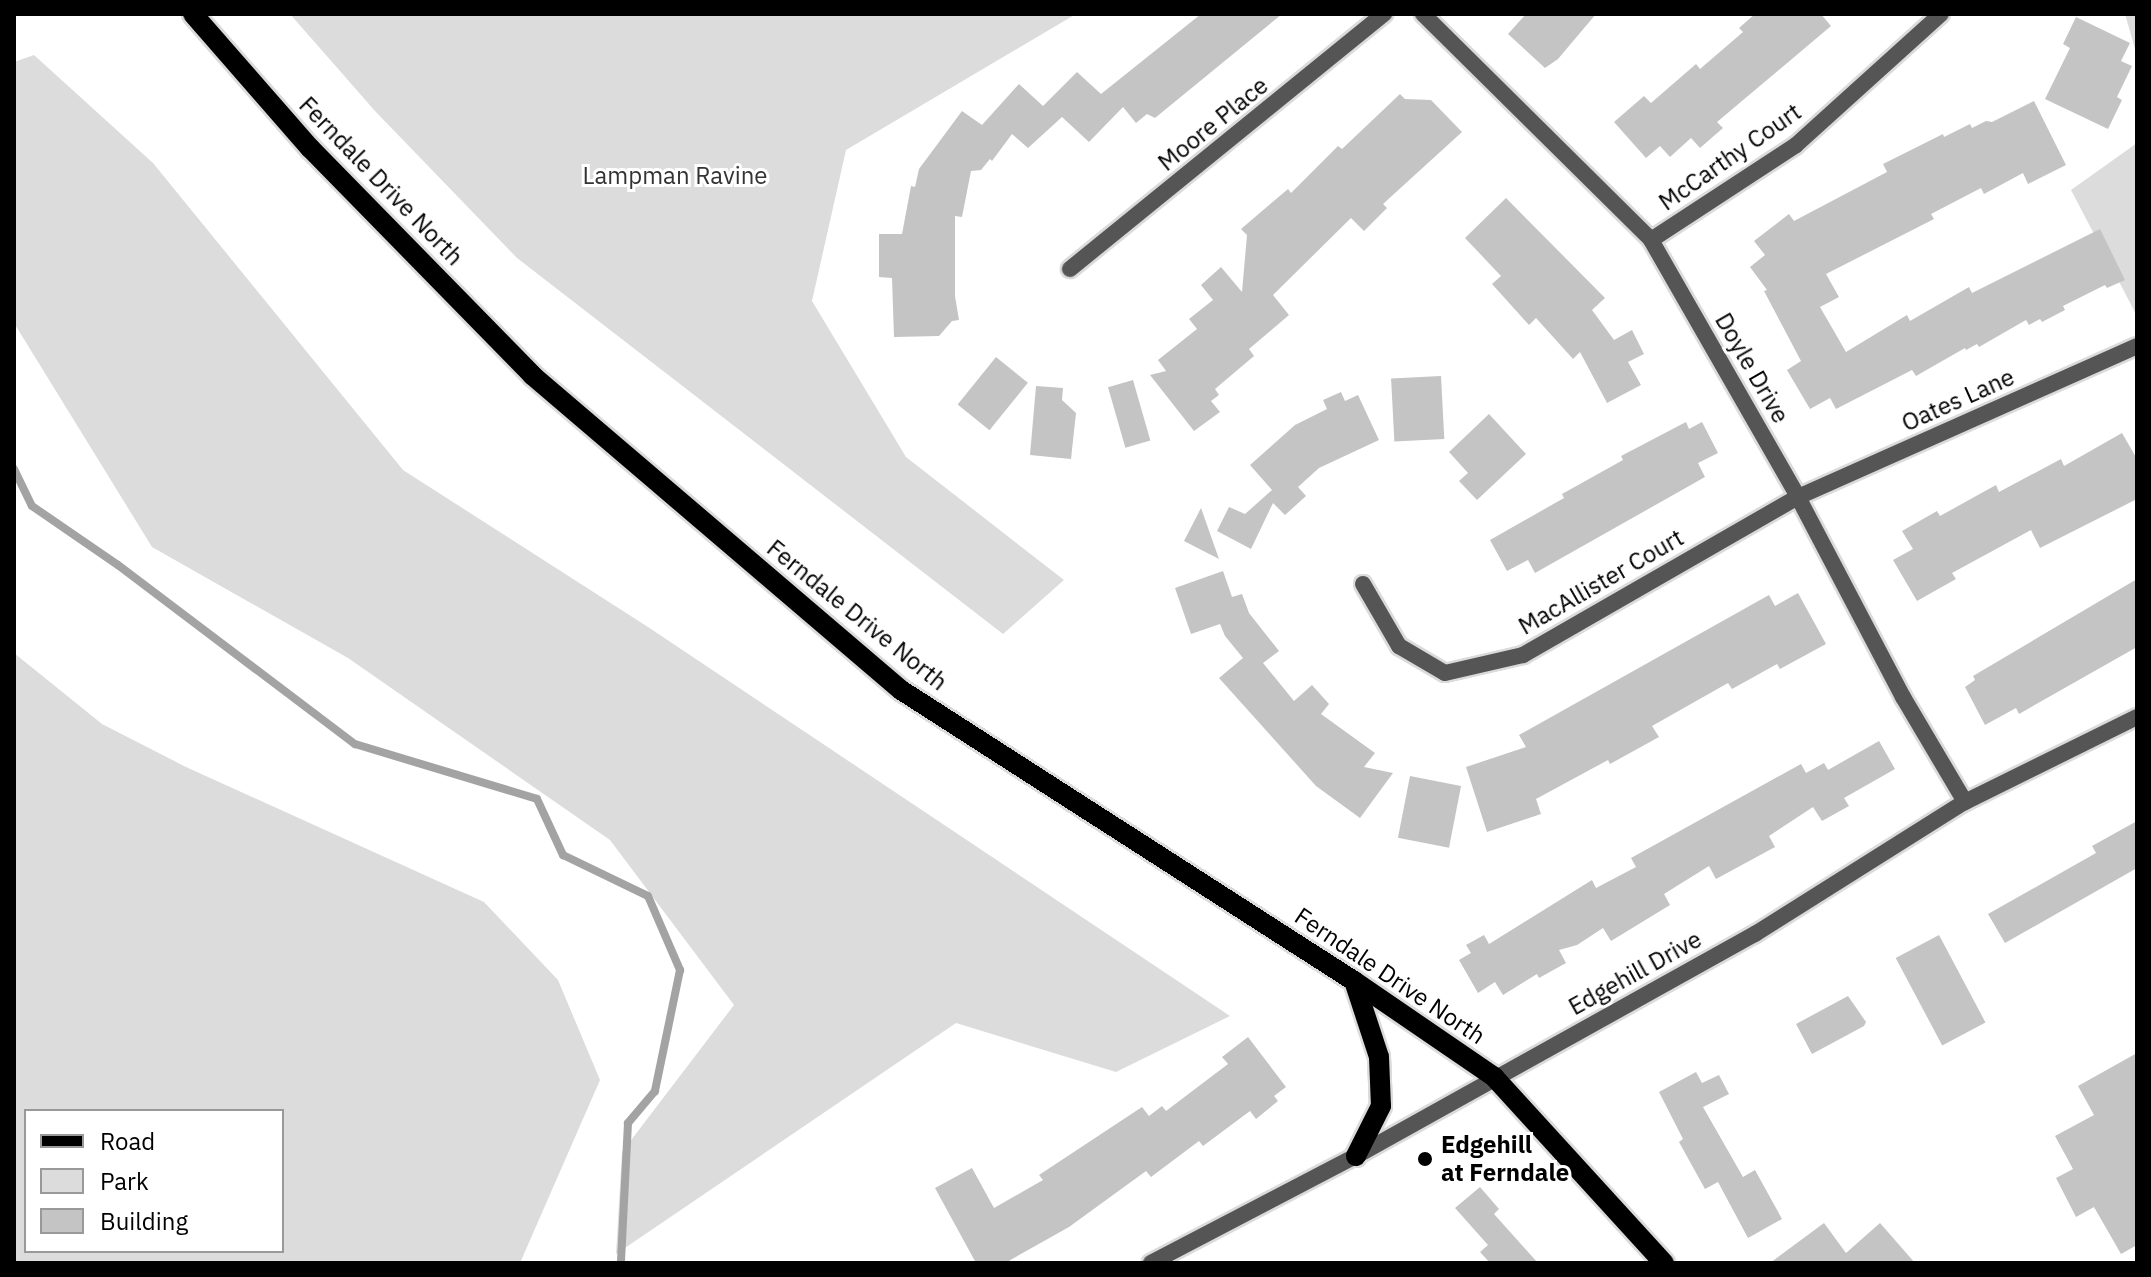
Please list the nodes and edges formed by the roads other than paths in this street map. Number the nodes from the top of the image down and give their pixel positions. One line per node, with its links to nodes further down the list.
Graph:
1 (193, 14): 12 (main road, Ferndale Drive North)
2 (1384, 14): 6 (street, Moore Place)
3 (1423, 14): 5 (street, Doyle Drive)
4 (1941, 14): 5 (street, McCarthy Court)
5 (1651, 240): 8 (street, Doyle Drive)
6 (1070, 269)
7 (2137, 346): 8 (street, Oates Lane)
8 (1798, 497): 9 (street, MacAllister Court); 11 (street, Doyle Drive)
9 (1363, 584)
10 (2137, 717): 11 (street, Edgehill Drive)
11 (1965, 802): 13 (street, Edgehill Drive)
12 (1354, 981): 13 (main road, Ferndale Drive North); 14 (main road)
13 (1494, 1077): 14 (street, Edgehill Drive); 16 (main road, Ferndale Drive North)
14 (1356, 1156): 15 (street, Edgehill Drive)
15 (1151, 1263)
16 (1664, 1263)

